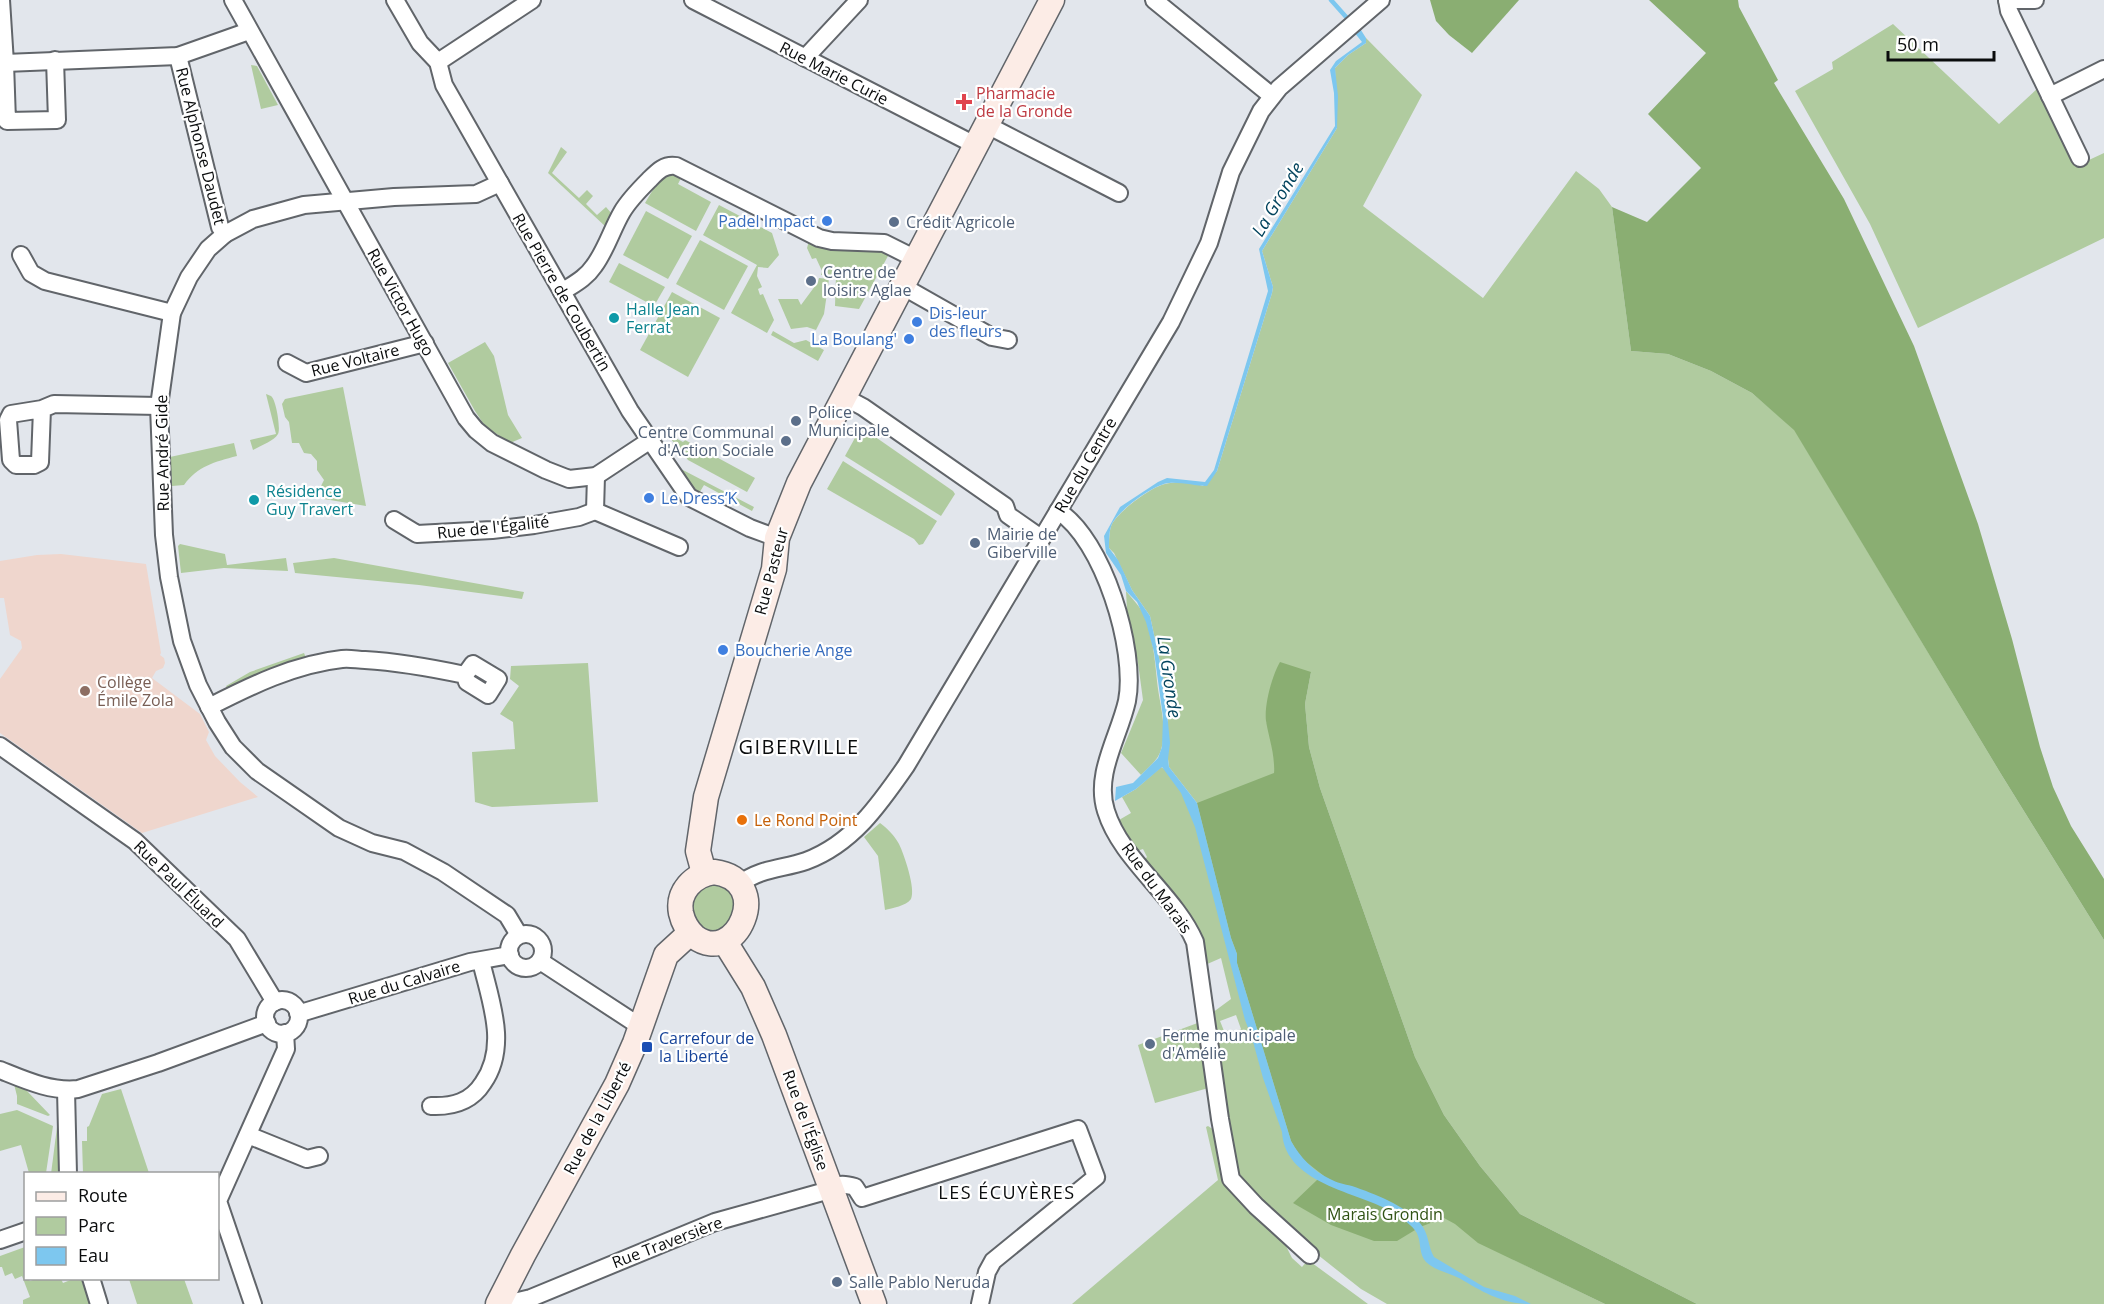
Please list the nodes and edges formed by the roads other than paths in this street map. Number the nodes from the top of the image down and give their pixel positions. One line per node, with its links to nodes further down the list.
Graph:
1 (1, 0): 17 (street)
2 (233, 0): 12 (street, Rue Victor Hugo)
3 (395, 0): 16 (street, Rue Pierre de Coubertin)
4 (532, 0): 16 (street)
5 (693, 0): 14 (street, Rue Marie Curie)
6 (859, 0): 14 (street)
7 (1052, 0): 21 (street, Rue Pasteur)
8 (1154, 0): 19 (street)
9 (1381, 0): 19 (street, Rue du Centre)
10 (2007, 0): 11 (street); 20 (street)
11 (2035, 0)
12 (249, 31): 13 (street); 25 (street, Rue Victor Hugo)
13 (178, 56): 15 (street); 26 (street, Rue Alphonse Daudet)
14 (805, 58): 21 (street, Rue Marie Curie)
15 (55, 60): 17 (street); 17 (street)
16 (438, 62): 23 (street, Rue Pierre de Coubertin)
17 (5, 63)
18 (2104, 69): 20 (street)
19 (1272, 96): 40 (street, Rue du Centre)
20 (2050, 96): 22 (street)
21 (981, 135): 24 (street, Rue Marie Curie); 28 (street, Rue Pasteur)
22 (2080, 158)
23 (500, 183): 25 (street, Rue André Gide); 30 (street, Rue Pierre de Coubertin)
24 (1119, 194)
25 (344, 200): 26 (street, Rue André Gide); 33 (street, Rue Victor Hugo)
26 (225, 234): 31 (street, Rue André Gide)
27 (21, 255): 31 (street)
28 (916, 259): 29 (street, Rue Pasteur); 30 (street)
29 (902, 286): 32 (street); 35 (street, Rue Pasteur)
30 (562, 292): 38 (street, Rue Pierre de Coubertin)
31 (172, 313): 36 (street, Rue André Gide)
32 (1008, 340)
33 (425, 343): 34 (street, Rue Voltaire); 39 (street, Rue Victor Hugo)
34 (287, 363)
35 (846, 398): 43 (street, Rue Pasteur); 44 (street)
36 (159, 406): 37 (street); 47 (street, Rue André Gide)
37 (42, 409)
38 (649, 441): 39 (street, Rue Victor Hugo); 43 (street, Rue Pierre de Coubertin)
39 (596, 476): 41 (street)
40 (1058, 511): 44 (street, Rue du Centre); 73 (street, Rue du Marais)
41 (595, 512): 42 (street, Rue de l'Égalité); 45 (street)
42 (394, 520)
43 (777, 538): 49 (street, Rue Pasteur)
44 (1041, 538): 50 (street, Rue du Centre)
45 (679, 547)
46 (465, 675): 47 (street)
47 (209, 707): 52 (street, Rue André Gide)
48 (0, 747): 57 (street, Rue Paul Éluard)
49 (704, 873): 50 (street); 51 (street)
50 (740, 884): 53 (street)
51 (690, 933): 53 (street); 60 (street, Rue de la Liberté)
52 (519, 935): 54 (street); 56 (street)
53 (725, 942): 68 (street, Rue de l'Église)
54 (510, 955): 55 (street, Rue du Calvaire); 56 (street)
55 (481, 961): 58 (street, Rue du Calvaire); 64 (street)
56 (540, 961): 60 (street)
57 (275, 1002): 58 (street); 59 (street)
58 (298, 1012): 61 (street)
59 (267, 1023): 61 (street); 63 (street)
60 (641, 1027): 77 (street, Rue de la Liberté)
61 (285, 1034): 65 (street)
62 (0, 1070): 63 (street)
63 (66, 1090): 67 (street)
64 (431, 1106)
65 (248, 1135): 66 (street); 69 (street)
66 (319, 1156)
67 (68, 1172)
68 (831, 1188): 78 (street, Rue Traversière); 79 (street, Rue de l'Église); 80 (street)
69 (219, 1199)
70 (219, 1204): 76 (street)
71 (24, 1232): 72 (street)
72 (0, 1240)
73 (1310, 1255)
74 (92, 1280): 75 (street)
75 (99, 1304)
76 (253, 1304)
77 (498, 1304)
78 (506, 1304)
79 (874, 1304)
80 (980, 1304)

